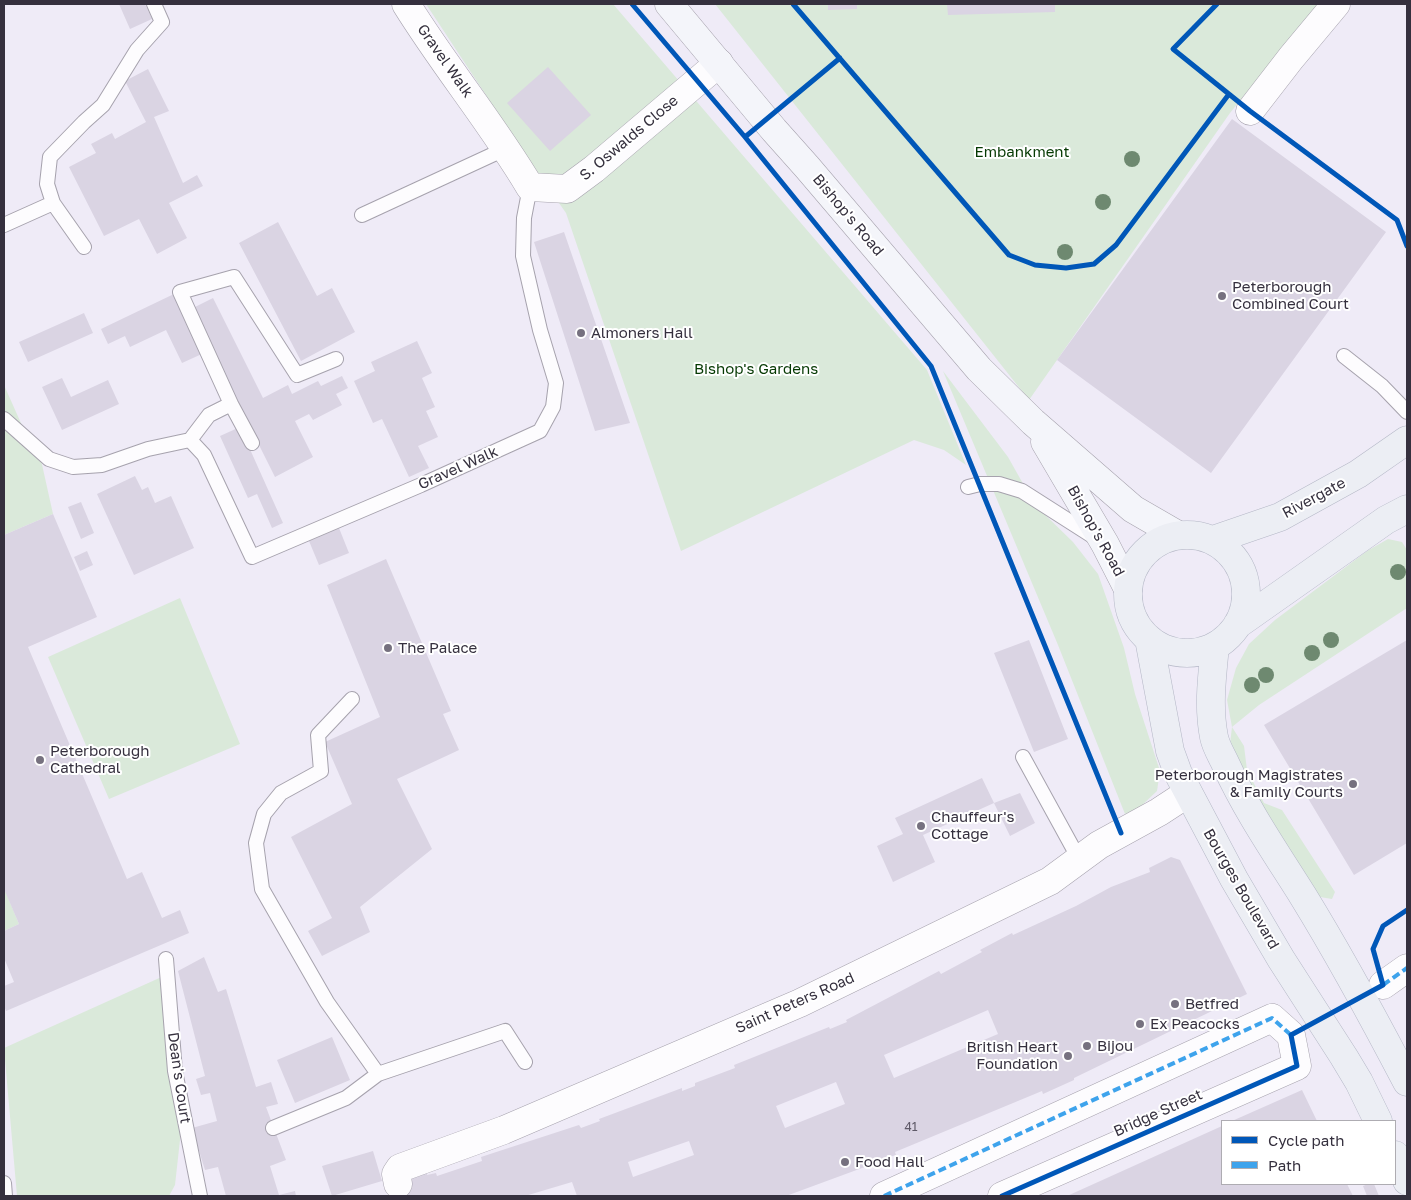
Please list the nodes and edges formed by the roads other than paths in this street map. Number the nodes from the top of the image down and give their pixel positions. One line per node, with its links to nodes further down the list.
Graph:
1 (154, 4): 9 (lane)
2 (406, 4): 7 (street, Gravel Walk)
3 (669, 4): 5 (street, Bishop's Road)
4 (1336, 4): 6 (street)
5 (719, 63): 8 (street, S. Oswalds Close); 18 (street, Bishop's Road)
6 (1250, 111)
7 (507, 148): 8 (street, Gravel Walk); 10 (lane)
8 (530, 187): 19 (lane, Gravel Walk)
9 (53, 203): 11 (lane); 12 (lane)
10 (362, 215)
11 (4, 225)
12 (84, 247)
13 (1344, 356): 16 (lane)
14 (336, 359): 15 (lane)
15 (231, 404): 19 (lane); 21 (lane)
16 (1407, 412)
17 (4, 419): 19 (lane)
18 (1033, 422): 24 (street, Bishop's Road); 26 (street, Bishop's Road)
19 (190, 440)
20 (1407, 440): 25 (main road, Rivergate)
21 (252, 443)
22 (968, 487): 26 (lane)
23 (1407, 509): 28 (main road)
24 (1178, 535): 25 (main road); 27 (main road)
25 (1213, 540): 28 (main road)
26 (1105, 544): 27 (street, Bishop's Road)
27 (1128, 589): 29 (main road)
28 (1237, 625): 30 (main road)
29 (1149, 639): 30 (main road); 33 (main road, Bourges Boulevard)
30 (1215, 646): 40 (main road)
31 (352, 700): 39 (lane)
32 (1023, 757): 34 (lane)
33 (1188, 794): 34 (street, Saint Peters Road); 41 (main road, Bourges Boulevard)
34 (1079, 859): 46 (street, Saint Peters Road)
35 (166, 959): 48 (lane, Dean's Court)
36 (1407, 968): 37 (street)
37 (1383, 985)
38 (525, 1062): 39 (lane)
39 (378, 1074): 42 (lane)
40 (1407, 1082)
41 (1378, 1120)
42 (273, 1128)
43 (1396, 1157): 44 (main road)
44 (1407, 1181)
45 (4, 1183): 47 (lane)
46 (398, 1184)
47 (5, 1196)
48 (200, 1196)
49 (884, 1196): 50 (street, Bridge Street)
50 (1002, 1196)

